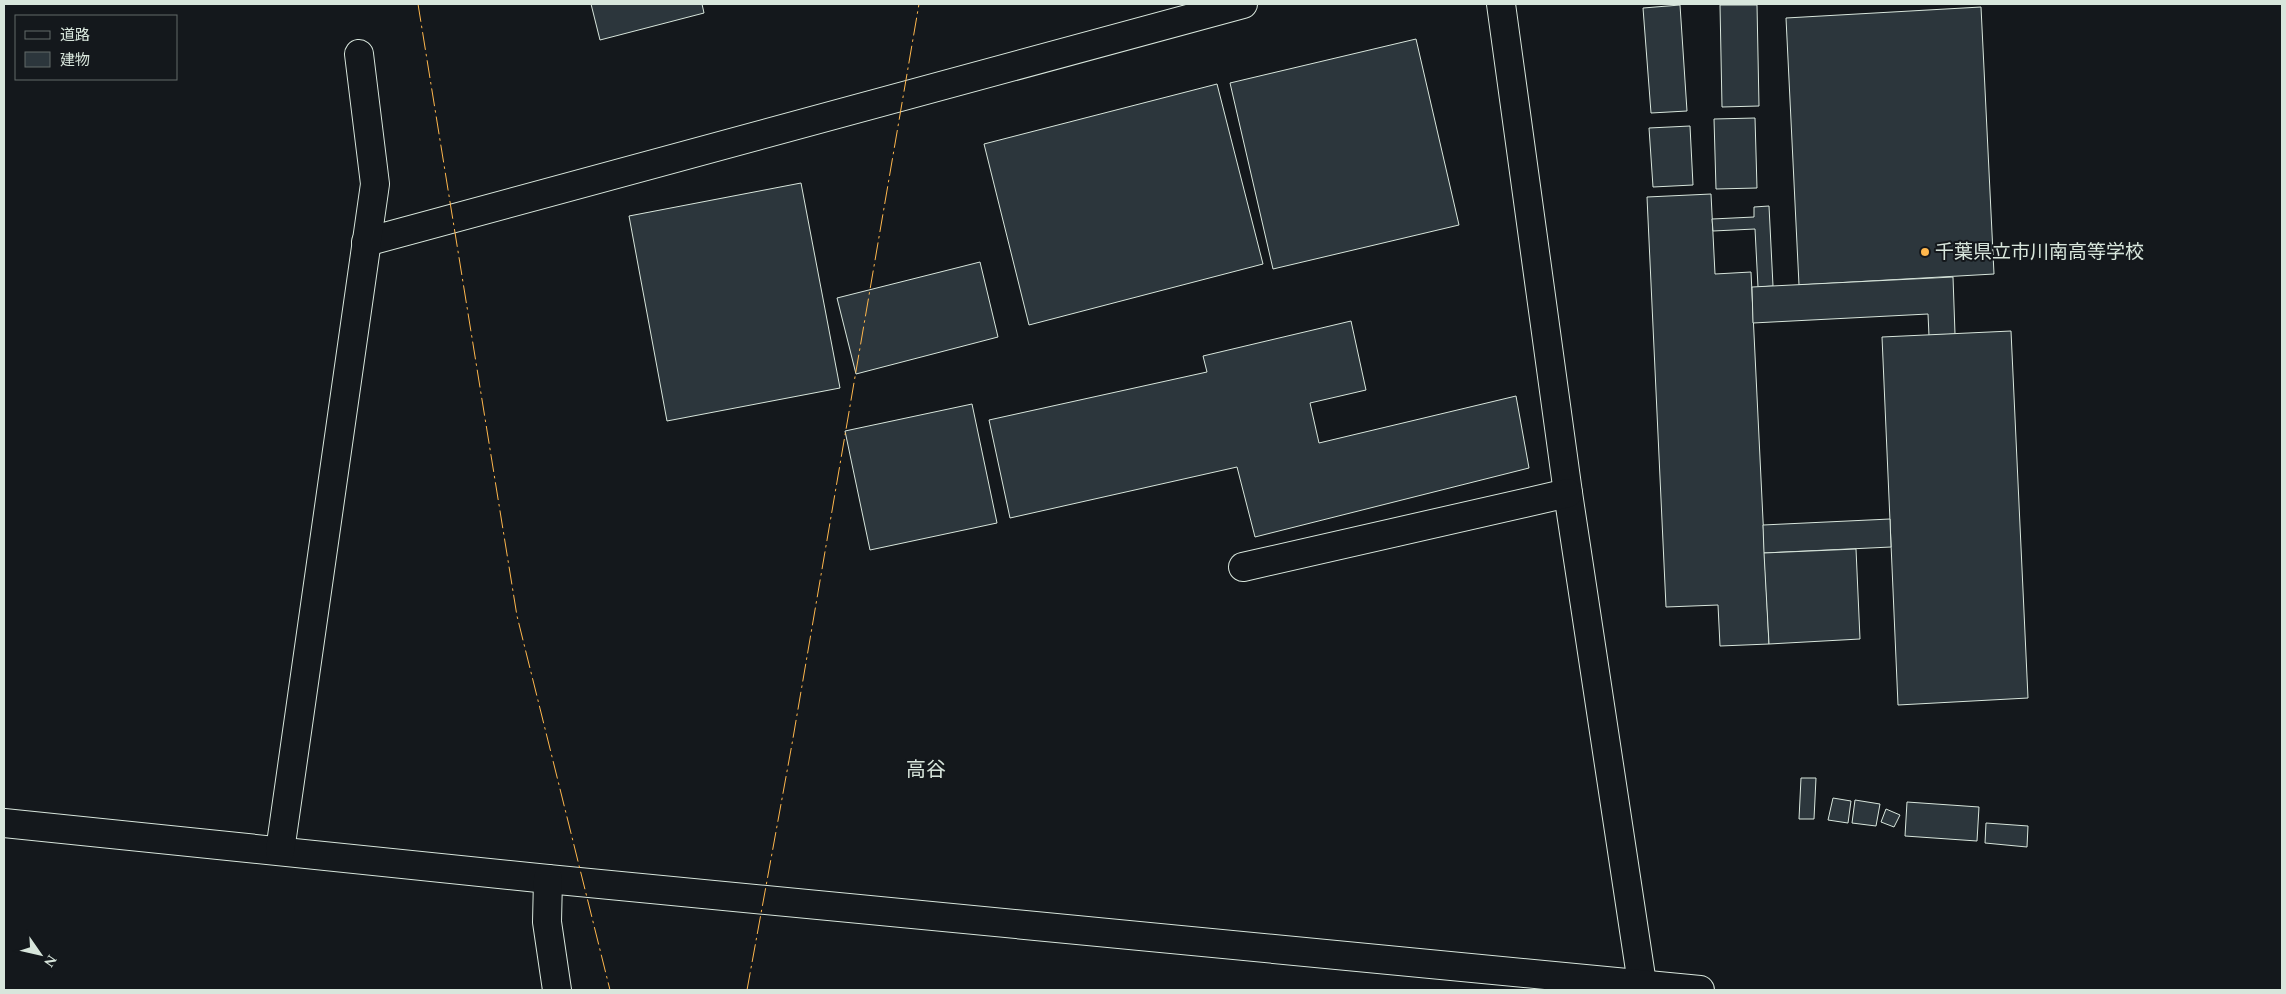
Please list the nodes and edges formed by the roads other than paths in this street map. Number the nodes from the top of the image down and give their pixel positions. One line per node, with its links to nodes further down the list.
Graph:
1 (1244, 4): 4 (street)
2 (1501, 4): 5 (street)
3 (359, 54): 4 (street)
4 (366, 242): 8 (street)
5 (1568, 493): 6 (street); 10 (street)
6 (1243, 567)
7 (4, 823): 8 (street)
8 (280, 851): 9 (street)
9 (548, 880): 10 (street); 11 (street)
10 (1642, 987): 12 (street)
11 (557, 990)
12 (1700, 990)

